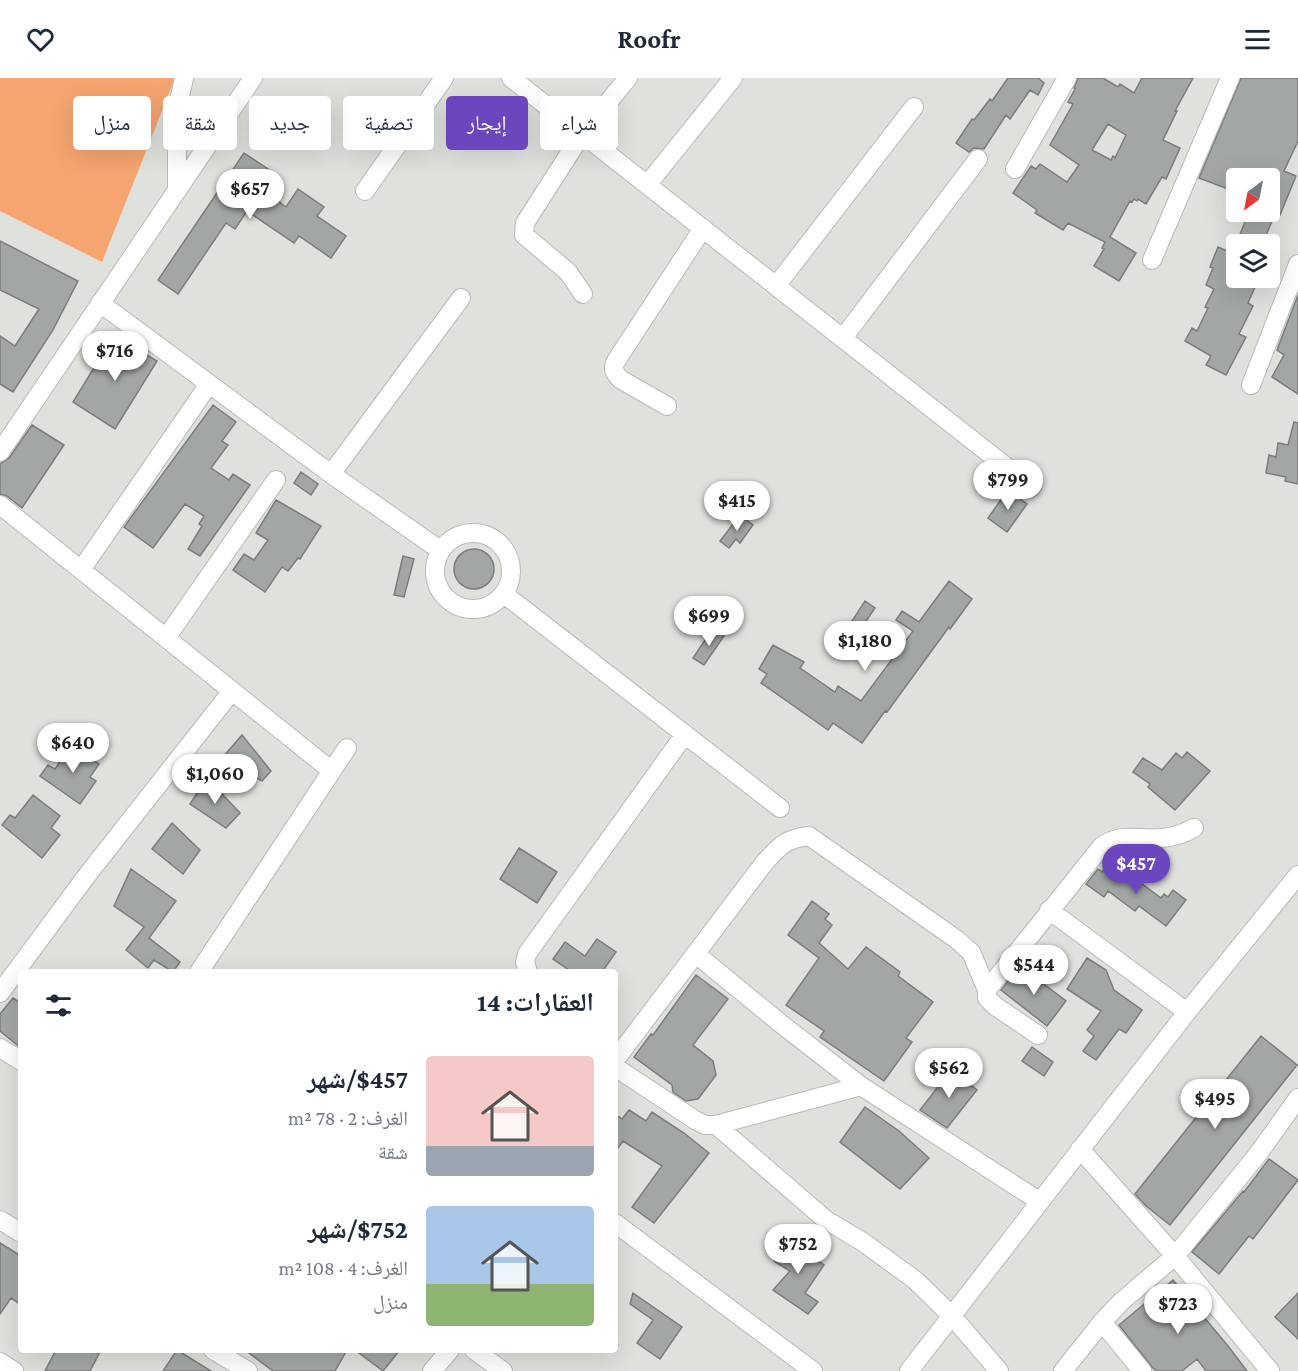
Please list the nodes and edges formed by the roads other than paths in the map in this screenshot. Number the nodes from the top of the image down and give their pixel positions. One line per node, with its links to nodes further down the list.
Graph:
1 (184, 78): 17 (street)
2 (253, 78): 17 (street)
3 (444, 78): 18 (street)
4 (511, 78): 10 (street)
5 (628, 78): 9 (street)
6 (733, 78): 16 (street)
7 (1067, 78): 15 (street)
8 (1230, 78): 20 (street)
9 (613, 96)
10 (540, 101)
11 (915, 107): 22 (street)
12 (572, 150): 23 (street)
13 (602, 150): 16 (street)
14 (978, 159): 26 (street)
15 (1015, 169)
16 (647, 185): 19 (street)
17 (177, 190): 25 (street)
18 (365, 191)
19 (703, 228): 22 (street); 29 (street)
20 (1152, 260)
21 (1298, 264): 28 (street)
22 (776, 286): 26 (street)
23 (583, 294)
24 (461, 298): 31 (street)
25 (100, 303): 27 (street); 30 (street)
26 (843, 338): 33 (street)
27 (209, 384): 31 (street); 36 (street)
28 (1251, 385)
29 (666, 406)
30 (0, 452)
31 (332, 474): 35 (street)
32 (276, 480): 38 (street)
33 (1032, 487)
34 (0, 505): 36 (street)
35 (440, 550): 37 (street); 37 (street)
36 (81, 570): 38 (street)
37 (504, 594): 40 (street)
38 (166, 638): 39 (street)
39 (232, 691): 42 (street); 51 (street)
40 (685, 734): 43 (street); 49 (street)
41 (347, 748): 42 (street)
42 (332, 771): 48 (street)
43 (780, 808)
44 (1194, 828): 46 (street)
45 (1298, 875): 52 (street)
46 (1049, 910): 50 (street); 52 (street)
47 (696, 954): 50 (street); 54 (street); 58 (street)
48 (201, 969)
49 (527, 969)
50 (987, 990): 53 (street)
51 (0, 993)
52 (1186, 1012): 61 (street)
53 (1038, 1035)
54 (622, 1037)
55 (0, 1048): 56 (street)
56 (18, 1059)
57 (618, 1069): 60 (street)
58 (861, 1086): 60 (street); 62 (street)
59 (1298, 1098): 66 (street)
60 (716, 1125): 67 (street)
61 (1080, 1149): 62 (street); 66 (street)
62 (1039, 1201): 67 (street)
63 (0, 1220): 65 (street)
64 (618, 1225): 77 (street)
65 (18, 1231)
66 (1174, 1256): 68 (street); 82 (street)
67 (952, 1316): 78 (street); 79 (street)
68 (1102, 1322): 80 (street); 81 (street)
69 (218, 1353): 74 (street)
70 (447, 1353): 75 (street)
71 (478, 1353): 76 (street)
72 (0, 1362): 73 (street)
73 (14, 1371)
74 (248, 1371)
75 (432, 1371)
76 (503, 1371)
77 (813, 1371)
78 (909, 1371)
79 (999, 1371)
80 (1063, 1371)
81 (1142, 1371)
82 (1270, 1371)

